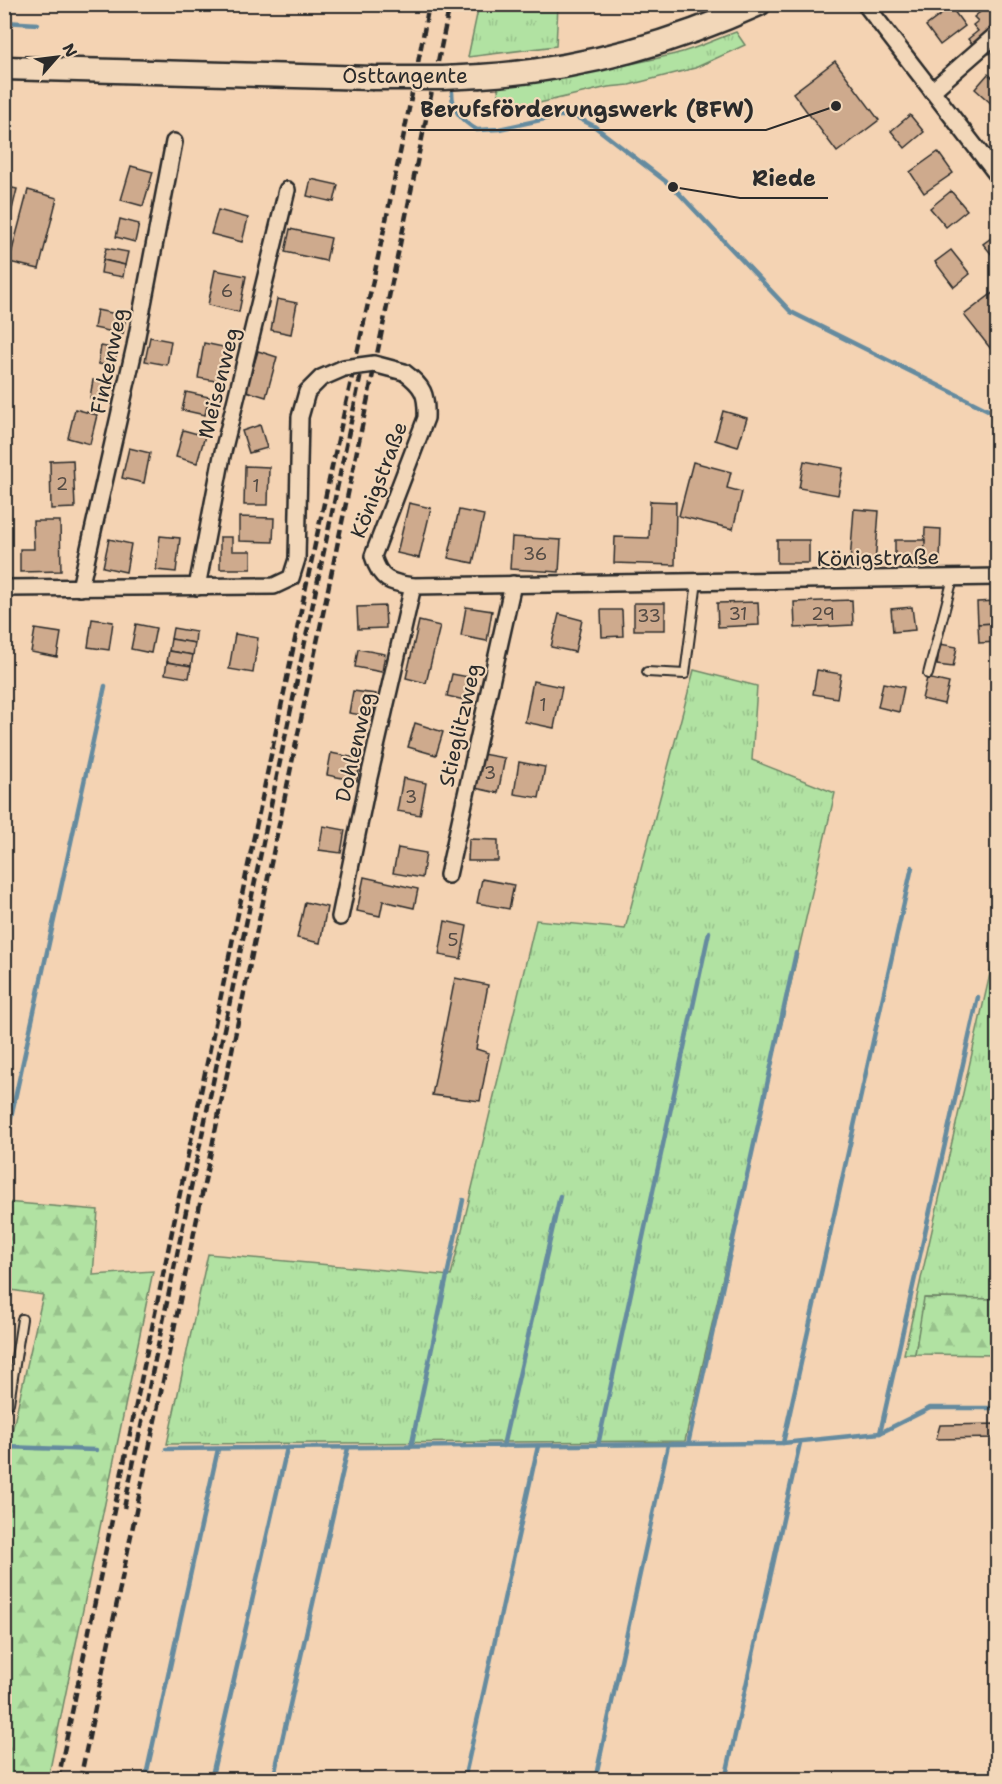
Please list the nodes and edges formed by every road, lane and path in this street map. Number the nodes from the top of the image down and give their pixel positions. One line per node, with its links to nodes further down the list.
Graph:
1 (759, 4): 4 (main road, Osttangente, bridge)
2 (865, 4): 5 (street)
3 (998, 33): 5 (street)
4 (4, 68)
5 (932, 91): 7 (street)
6 (174, 142): 16 (street, Finkenweg)
7 (998, 176)
8 (287, 190): 14 (street, Meisenweg)
9 (998, 577): 10 (street, Königstraße)
10 (954, 578): 11 (street, Königstraße); 18 (lane)
11 (697, 581): 12 (street, Königstraße); 17 (lane)
12 (513, 584): 13 (street, Königstraße); 19 (street, Stieglitzweg)
13 (413, 586): 14 (street, Königstraße, bridge); 20 (street, Dohlenweg)
14 (197, 587): 16 (street, Königstraße)
15 (4, 588): 16 (street, Königstraße)
16 (80, 588)
17 (647, 672)
18 (928, 674)
19 (448, 875)
20 (340, 917)
21 (22, 1319): 22 (lane)
22 (4, 1409)

